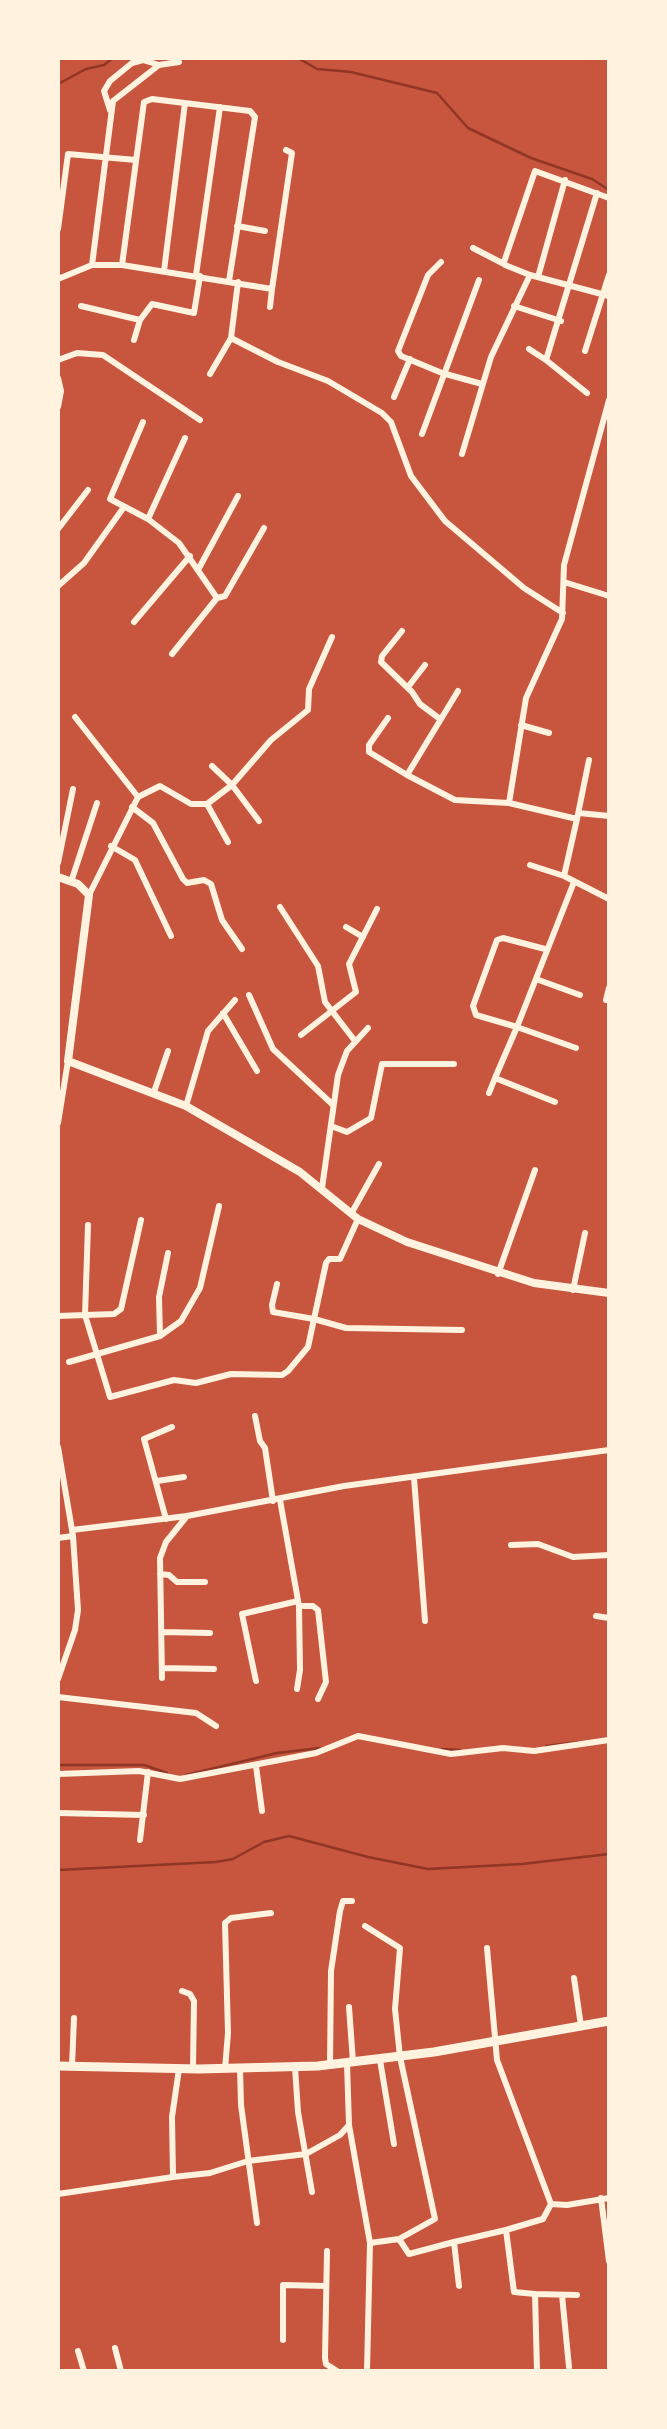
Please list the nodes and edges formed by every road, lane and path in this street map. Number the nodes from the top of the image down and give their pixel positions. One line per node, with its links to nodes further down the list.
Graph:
1 (179, 62): 2 (street)
2 (159, 65): 5 (street); 5 (street)
3 (185, 103): 4 (street); 8 (street); 20 (street)
4 (220, 107): 12 (street); 23 (street)
5 (111, 112): 7 (street)
6 (286, 150): 30 (street)
7 (104, 156): 8 (street); 13 (street); 18 (street)
8 (136, 160): 19 (street)
9 (565, 180): 10 (street); 17 (street); 24 (street)
10 (597, 193): 11 (street); 29 (street)
11 (609, 198)
12 (237, 226): 14 (street); 27 (street)
13 (58, 229)
14 (265, 232)
15 (473, 248): 17 (street)
16 (440, 262): 41 (street)
17 (504, 264): 21 (street)
18 (92, 265): 19 (street); 25 (street)
19 (122, 265): 20 (street)
20 (164, 271): 23 (street)
21 (530, 275): 24 (street); 33 (street)
22 (609, 275): 31 (street)
23 (198, 276): 27 (street); 35 (street)
24 (538, 277): 29 (street)
25 (58, 279)
26 (479, 280): 44 (street)
27 (229, 281): 28 (street)
28 (237, 282): 30 (street); 37 (street)
29 (570, 285): 31 (street); 36 (street)
30 (272, 289): 34 (street)
31 (607, 295): 40 (street)
32 (81, 306): 35 (street)
33 (514, 306): 36 (street); 47 (street)
34 (270, 307)
35 (140, 320): 38 (street)
36 (561, 321): 43 (street)
37 (231, 338): 45 (street); 71 (street)
38 (134, 340)
39 (529, 349): 43 (street)
40 (585, 351)
41 (410, 359): 44 (street); 49 (street)
42 (58, 360): 52 (street)
43 (547, 360): 48 (street)
44 (442, 373): 47 (street); 54 (street)
45 (210, 374)
46 (58, 377): 51 (street)
47 (482, 384): 56 (street)
48 (587, 393)
49 (394, 397)
50 (609, 400): 67 (street)
51 (58, 407)
52 (200, 420)
53 (143, 422): 59 (street)
54 (422, 434)
55 (185, 438): 60 (street)
56 (462, 454)
57 (88, 490): 62 (street)
58 (238, 496): 64 (street)
59 (124, 507): 60 (street); 66 (street)
60 (148, 519): 63 (street)
61 (264, 528): 70 (street)
62 (58, 529)
63 (190, 556): 64 (street); 72 (street)
64 (198, 570): 70 (street)
65 (58, 575): 66 (street)
66 (65, 582): 68 (street)
67 (564, 582): 69 (street); 71 (street)
68 (58, 586)
69 (609, 596)
70 (217, 598): 75 (street)
71 (563, 613): 82 (street)
72 (134, 622)
73 (402, 631): 77 (street)
74 (332, 637): 87 (street)
75 (172, 654)
76 (425, 665): 77 (street)
77 (408, 687): 81 (street)
78 (458, 691): 81 (street)
79 (75, 717): 89 (street)
80 (388, 718): 86 (street)
81 (440, 719): 86 (street)
82 (521, 725): 83 (street); 91 (street)
83 (549, 733)
84 (589, 760): 94 (street)
85 (212, 765): 87 (street)
86 (409, 772): 91 (street)
87 (232, 785): 92 (street); 96 (street)
88 (73, 789): 99 (street)
89 (138, 797): 92 (street); 93 (street)
90 (97, 803): 103 (street)
91 (509, 803): 94 (street)
92 (207, 804): 97 (street)
93 (132, 807): 98 (street); 112 (street)
94 (578, 816): 95 (street); 102 (street)
95 (609, 816)
96 (259, 821)
97 (228, 842)
98 (111, 846): 105 (street); 110 (street)
99 (58, 863)
100 (530, 865): 102 (street)
101 (58, 877): 103 (main road)
102 (564, 877): 104 (street)
103 (71, 882): 105 (main road)
104 (574, 882): 106 (street); 113 (street)
105 (89, 895): 128 (main road)
106 (609, 899)
107 (280, 906): 120 (street)
108 (377, 909): 111 (street)
109 (346, 927): 111 (street)
110 (171, 936)
111 (363, 937): 120 (street)
112 (242, 949)
113 (545, 949): 114 (street); 122 (street)
114 (536, 979): 117 (street); 122 (street)
115 (609, 988): 119 (street)
116 (249, 995): 135 (street)
117 (579, 995)
118 (236, 1000): 121 (street)
119 (606, 1000)
120 (332, 1012): 124 (street); 125 (street)
121 (223, 1013): 130 (street); 136 (street)
122 (517, 1027): 126 (street); 131 (street)
123 (368, 1028): 125 (street)
124 (301, 1035)
125 (355, 1041): 135 (street)
126 (576, 1048)
127 (168, 1051): 132 (street)
128 (70, 1062): 132 (main road); 137 (street)
129 (454, 1064): 138 (street)
130 (257, 1071)
131 (495, 1078): 133 (street); 134 (street)
132 (154, 1092): 136 (main road)
133 (489, 1093)
134 (555, 1102)
135 (332, 1104): 138 (street)
136 (186, 1106): 141 (main road)
137 (58, 1123)
138 (331, 1126): 141 (street)
139 (379, 1164): 143 (street)
140 (535, 1170): 148 (street)
141 (322, 1188): 143 (main road)
142 (219, 1206): 156 (street)
143 (355, 1217): 148 (main road); 154 (street)
144 (141, 1220): 152 (street)
145 (88, 1225): 152 (street)
146 (585, 1233): 150 (street)
147 (169, 1253): 156 (street)
148 (498, 1274): 150 (main road)
149 (277, 1284): 154 (street)
150 (573, 1290): 151 (main road)
151 (609, 1293)
152 (85, 1315): 153 (street); 157 (street)
153 (58, 1316)
154 (314, 1319): 155 (street); 157 (street)
155 (462, 1330)
156 (160, 1336): 157 (street)
157 (95, 1355): 158 (street)
158 (69, 1362)
159 (255, 1416): 166 (street)
160 (172, 1427): 165 (street)
161 (58, 1447): 169 (street)
162 (609, 1450): 164 (street)
163 (184, 1477): 165 (street)
164 (414, 1478): 166 (street); 178 (street)
165 (157, 1481): 168 (street)
166 (277, 1500): 167 (street); 175 (street)
167 (187, 1516): 168 (street); 173 (street)
168 (166, 1519): 169 (street)
169 (72, 1533): 170 (street); 181 (street)
170 (58, 1538)
171 (511, 1545): 172 (street)
172 (609, 1555)
173 (160, 1574): 174 (street); 179 (street)
174 (205, 1582)
175 (299, 1604): 186 (street); 187 (street); 189 (street)
176 (596, 1616): 177 (street)
177 (609, 1618)
178 (425, 1622)
179 (162, 1632): 180 (street); 182 (street)
180 (210, 1633)
181 (61, 1666): 185 (street)
182 (162, 1668): 183 (street); 184 (street)
183 (214, 1669)
184 (162, 1678)
185 (58, 1679)
186 (256, 1681)
187 (297, 1689)
188 (58, 1696): 190 (street)
189 (318, 1699)
190 (216, 1726)
191 (609, 1740): 192 (street)
192 (256, 1766): 193 (street); 195 (street)
193 (148, 1772): 194 (street); 197 (street)
194 (58, 1774)
195 (262, 1811)
196 (58, 1813): 197 (street)
197 (144, 1815): 198 (street)
198 (140, 1840)
199 (352, 1901): 213 (street)
200 (271, 1913): 220 (street)
201 (365, 1926): 210 (street)
202 (487, 1948): 209 (street)
203 (575, 1978): 208 (street)
204 (181, 1991): 218 (street)
205 (349, 2007): 212 (street)
206 (74, 2018): 215 (street)
207 (609, 2021): 208 (main road)
208 (581, 2026): 209 (main road)
209 (493, 2043): 210 (main road); 229 (street)
210 (400, 2057): 211 (main road); 232 (street)
211 (380, 2060): 212 (main road); 222 (street)
212 (350, 2063): 213 (main road); 221 (street)
213 (330, 2065): 216 (main road)
214 (58, 2066): 215 (main road)
215 (72, 2066): 217 (main road)
216 (295, 2067): 219 (main road); 223 (street)
217 (179, 2068): 218 (main road); 225 (street)
218 (193, 2068): 220 (main road)
219 (240, 2068): 220 (main road); 224 (street)
220 (225, 2069)
221 (349, 2125): 223 (street); 234 (street)
222 (394, 2144)
223 (306, 2154): 224 (street); 226 (street)
224 (248, 2161): 225 (street); 230 (street)
225 (173, 2177): 227 (street)
226 (312, 2192)
227 (58, 2194)
228 (605, 2198): 229 (street); 236 (street)
229 (551, 2204): 231 (street)
230 (257, 2222)
231 (506, 2230): 233 (street); 239 (street)
232 (399, 2239): 233 (street); 234 (street)
233 (454, 2242): 238 (street)
234 (370, 2243): 249 (street)
235 (327, 2251): 237 (street)
236 (609, 2261)
237 (326, 2286): 242 (street); 248 (street)
238 (459, 2286)
239 (535, 2294): 240 (street); 250 (street)
240 (562, 2295): 241 (street); 245 (street)
241 (577, 2295)
242 (283, 2340)
243 (115, 2348): 247 (street)
244 (78, 2351): 246 (street)
245 (569, 2367)
246 (84, 2371)
247 (121, 2371)
248 (337, 2371)
249 (368, 2371)
250 (537, 2371)

